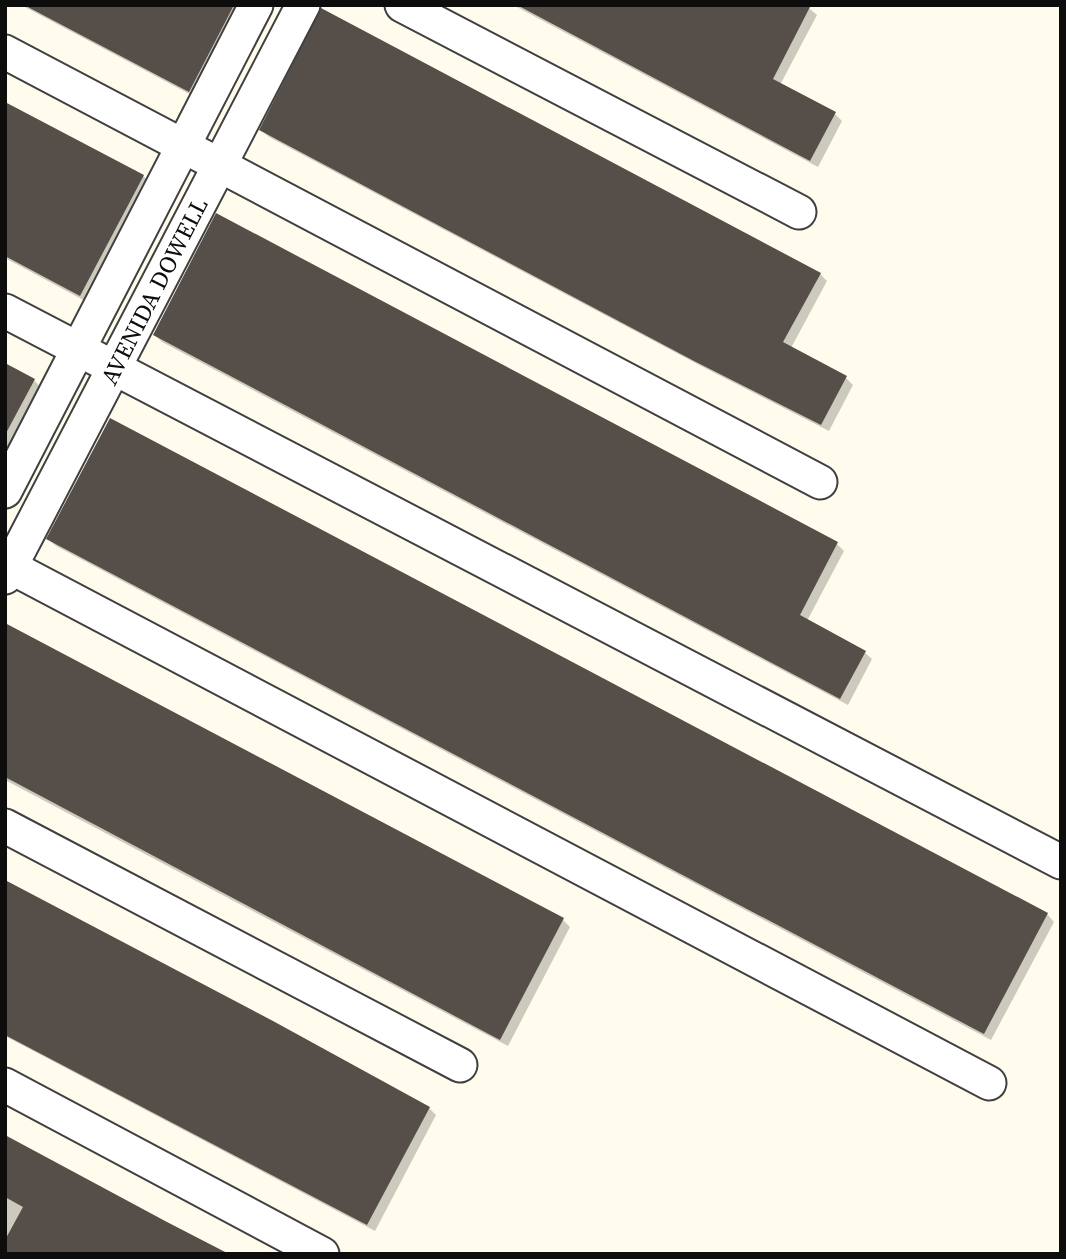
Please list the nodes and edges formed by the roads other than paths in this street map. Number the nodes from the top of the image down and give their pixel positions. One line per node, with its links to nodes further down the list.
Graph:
1 (256, 5): 5 (street, AVENIDA DOWELL)
2 (303, 5): 6 (street, AVENIDA DOWELL)
3 (402, 5): 7 (street)
4 (5, 52): 5 (street)
5 (183, 145): 6 (street); 9 (street, AVENIDA DOWELL)
6 (219, 165): 10 (street, AVENIDA DOWELL); 11 (street)
7 (799, 212)
8 (5, 311): 9 (street)
9 (78, 349): 10 (street); 12 (street, AVENIDA DOWELL)
10 (114, 367): 13 (street, AVENIDA DOWELL); 15 (street)
11 (820, 482)
12 (5, 491)
13 (7, 569): 17 (street)
14 (5, 826): 16 (street)
15 (1061, 862)
16 (460, 1065)
17 (989, 1083)
18 (5, 1085): 19 (street)
19 (323, 1254)

